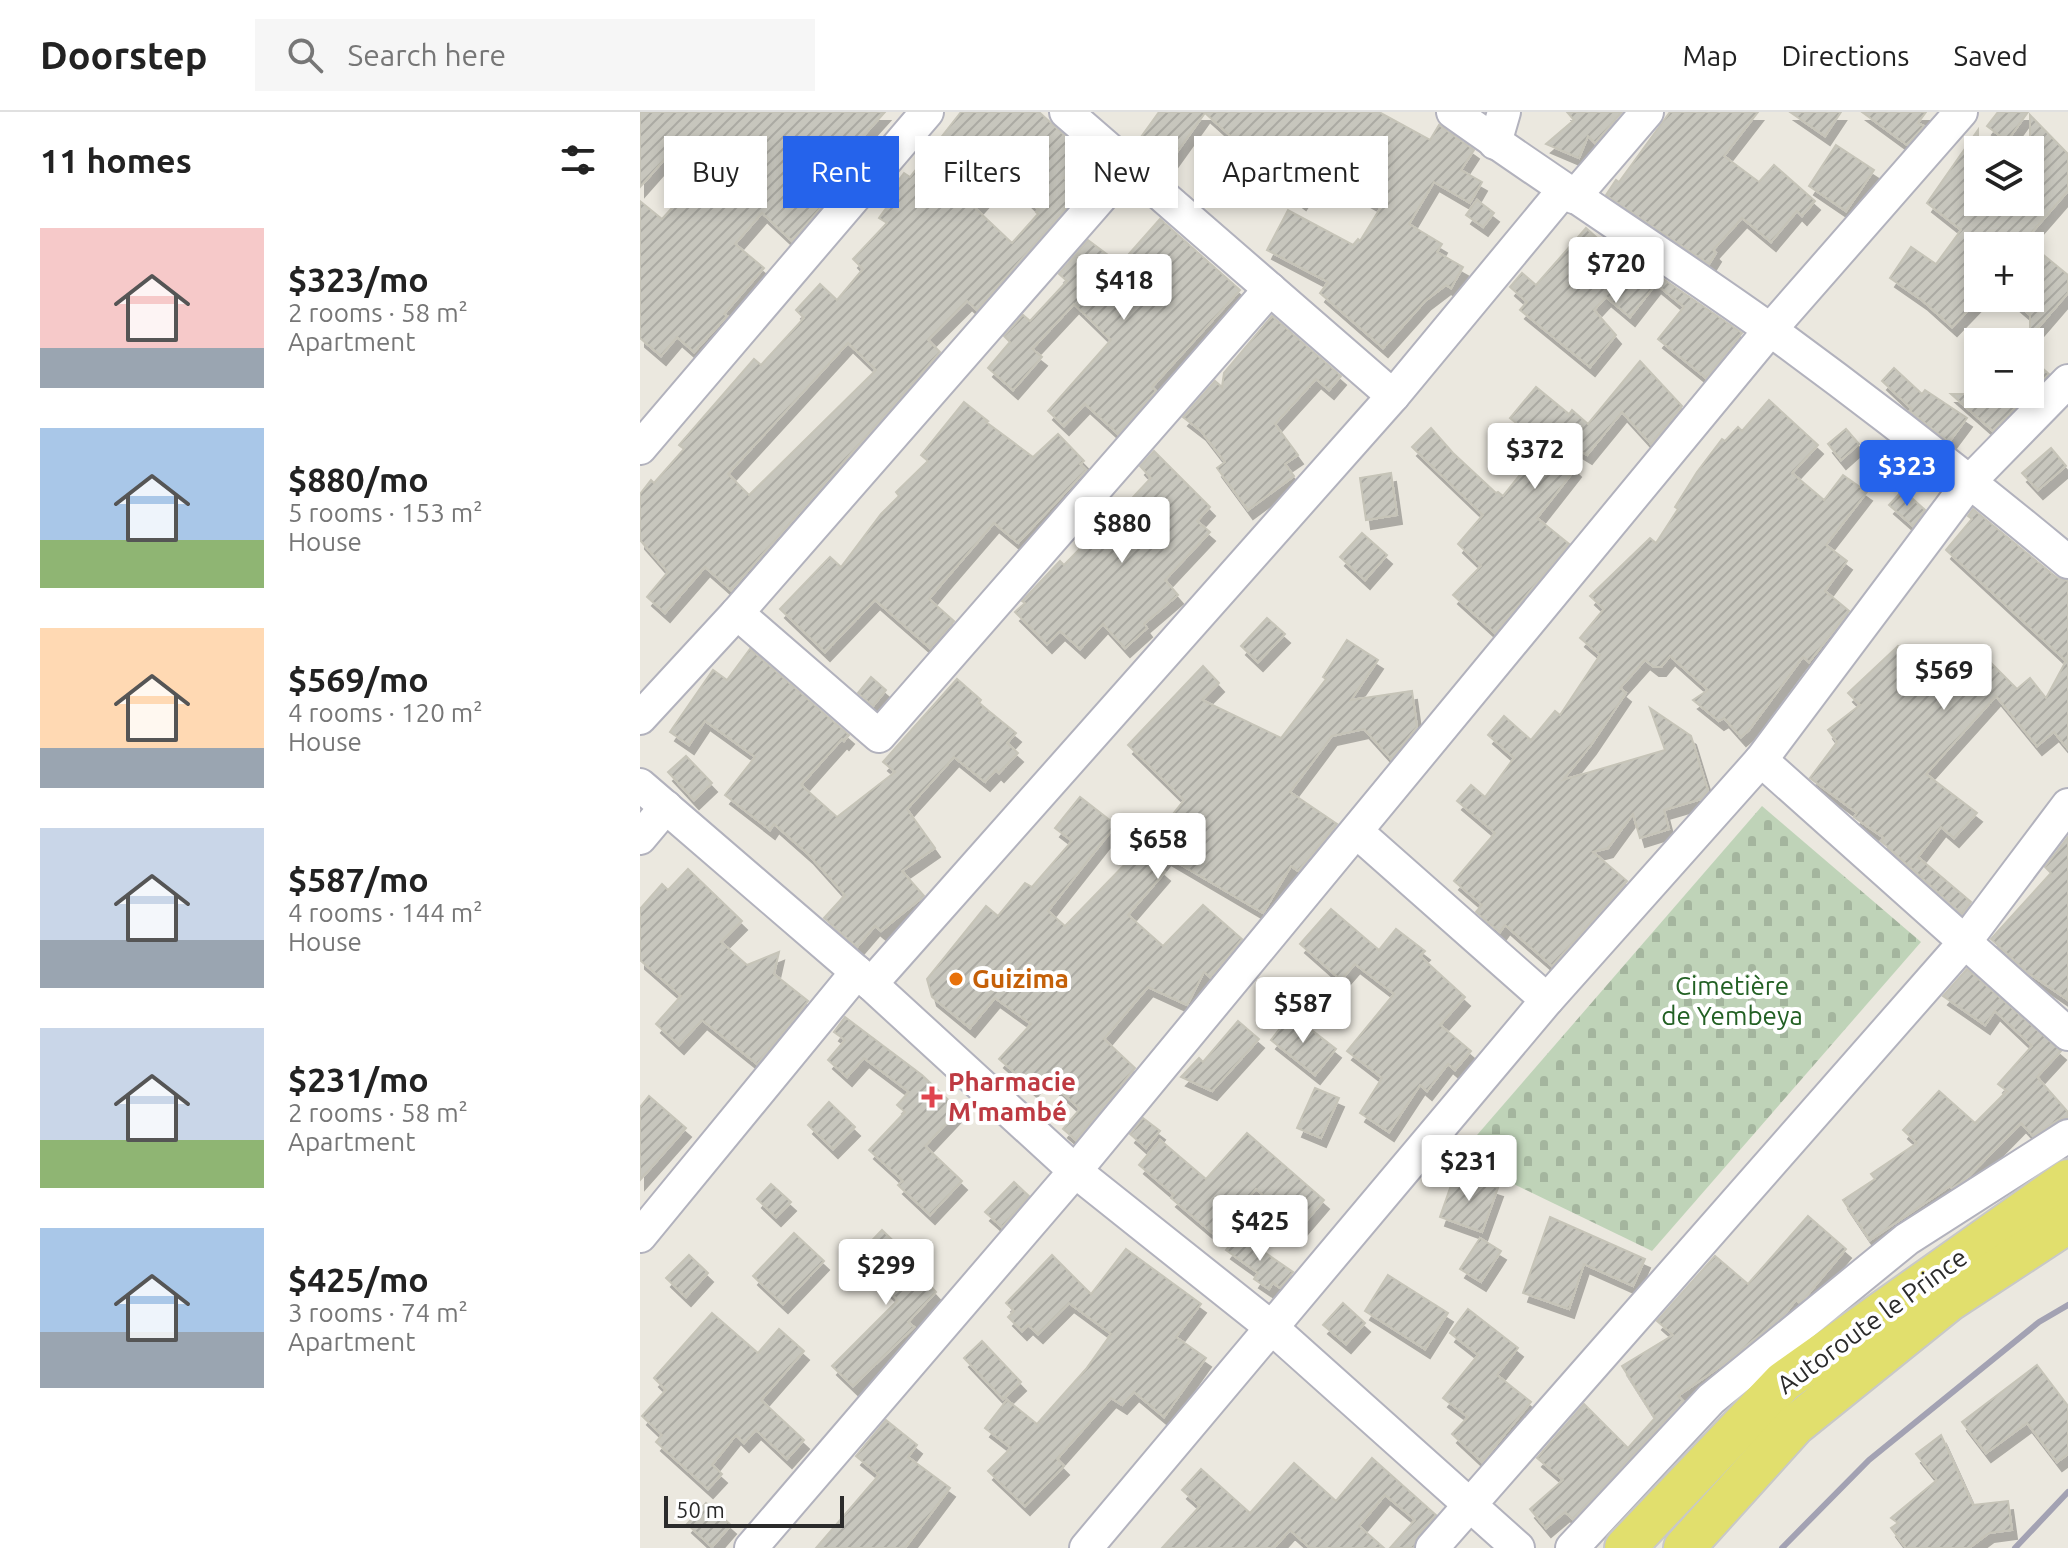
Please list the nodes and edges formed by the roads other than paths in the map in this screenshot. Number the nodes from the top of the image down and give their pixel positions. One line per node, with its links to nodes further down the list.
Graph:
1 (927, 112): 15 (street)
2 (1066, 112): 7 (street)
3 (1453, 112): 6 (street)
4 (1647, 112): 8 (street)
5 (1961, 112): 12 (street)
6 (1500, 127): 8 (street)
7 (1094, 136)
8 (1568, 194): 12 (street); 14 (street)
9 (1091, 208): 18 (street)
10 (1176, 208): 11 (street)
11 (1270, 289): 14 (street); 18 (street)
12 (1770, 330): 16 (street); 24 (street)
13 (2068, 381): 16 (street)
14 (1393, 396): 27 (street)
15 (640, 448)
16 (1971, 480): 17 (street); 20 (street)
17 (2068, 562)
18 (737, 613): 19 (street)
19 (640, 718)
20 (1761, 760): 26 (street); 28 (street)
21 (640, 785): 23 (street)
22 (2068, 805): 26 (street)
23 (666, 807): 25 (street); 27 (street)
24 (1357, 832): 28 (street); 31 (street)
25 (640, 838)
26 (1964, 943): 29 (street); 36 (street)
27 (864, 978): 31 (street); 34 (street)
28 (1547, 1000): 35 (street)
29 (2068, 1034)
30 (2068, 1136): 41 (street)
31 (1075, 1171): 35 (street); 37 (street)
32 (2068, 1180): 42 (main road, Autoroute le Prince)
33 (2068, 1223): 43 (main road, Autoroute le Prince)
34 (640, 1236)
35 (1272, 1328): 36 (street); 38 (street)
36 (1469, 1504): 39 (street); 40 (street)
37 (751, 1548)
38 (1086, 1548)
39 (1432, 1548)
40 (1518, 1548)
41 (1572, 1548)
42 (1625, 1548)
43 (1684, 1548)

